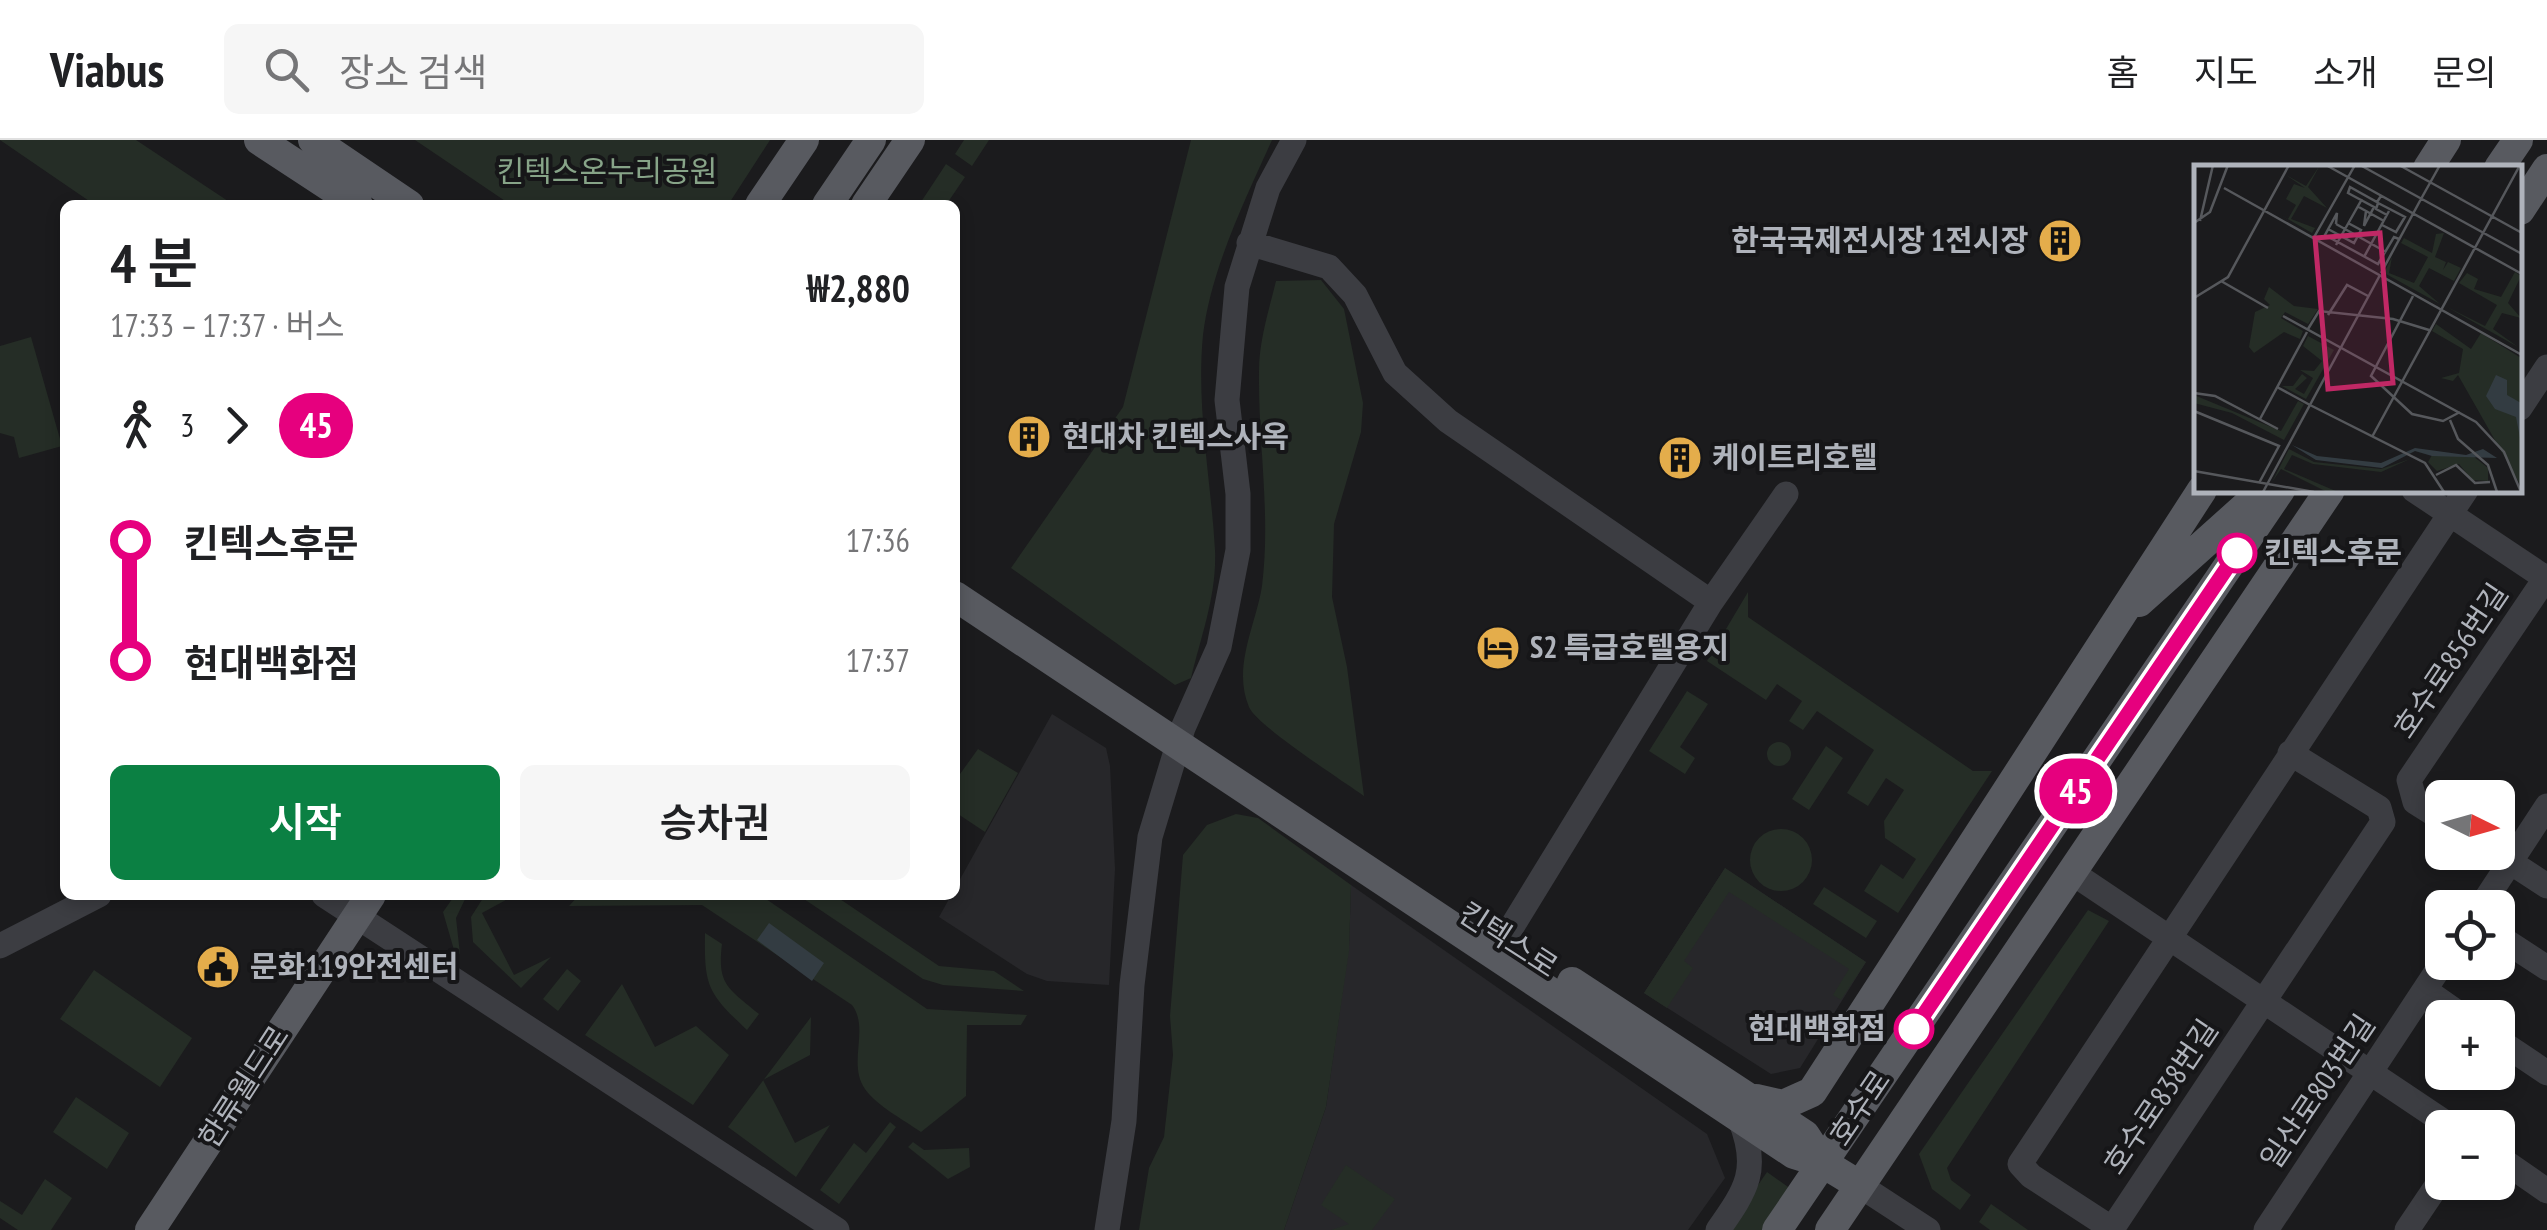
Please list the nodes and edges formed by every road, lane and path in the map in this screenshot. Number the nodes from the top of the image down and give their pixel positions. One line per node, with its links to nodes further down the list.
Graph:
1 (259, 140): 13 (main road)
2 (313, 140): 14 (main road)
3 (804, 140): 15 (main road)
4 (846, 140): 16 (main road)
5 (871, 140): 17 (main road)
6 (910, 140): 18 (main road)
7 (1294, 140): 20 (street)
8 (2446, 140): 10 (main road)
9 (2518, 140): 11 (main road)
10 (2430, 165)
11 (2501, 165)
12 (2547, 169): 19 (main road)
13 (350, 200)
14 (403, 200)
15 (763, 200)
16 (806, 200)
17 (830, 200)
18 (869, 200)
19 (2522, 207)
20 (1249, 244): 34 (street); 36 (street)
21 (2547, 367): 22 (street)
22 (2522, 405)
23 (2201, 492): 35 (main road)
24 (2262, 492): 35 (main road)
25 (2279, 492): 60 (main road, 호수로)
26 (2329, 492): 42 (main road, 호수로)
27 (2417, 492): 30 (street, 호수로856번길)
28 (2465, 492): 30 (street)
29 (1786, 494): 34 (street)
30 (2450, 514): 32 (street, 호수로856번길); 37 (street)
31 (960, 578): 36 (main road, 킨텍스로)
32 (2547, 578): 39 (street, 호수로856번길)
33 (960, 599): 36 (main road, 킨텍스로)
34 (1711, 602): 46 (street)
35 (2113, 622): 58 (main road)
36 (1181, 735): 46 (main road, 킨텍스로); 58 (main road, 킨텍스로); 69 (street)
37 (2293, 748): 47 (street); 54 (street, 호수로838번길)
38 (2547, 806): 40 (street)
39 (2425, 808)
40 (2515, 842)
41 (2515, 865): 43 (street)
42 (2071, 872): 47 (street); 62 (main road, 호수로)
43 (2547, 886)
44 (90, 900): 48 (street)
45 (365, 904): 67 (main road, 한류월드로); 68 (street)
46 (1505, 938): 58 (main road, 킨텍스로)
47 (2169, 938): 54 (street); 66 (street)
48 (0, 946)
49 (2515, 947): 50 (street)
50 (2547, 968)
51 (2431, 980): 52 (street, 일산로803번길)
52 (2425, 990): 53 (street); 56 (street, 일산로803번길)
53 (2439, 1000)
54 (2264, 1001): 56 (street); 66 (street, 호수로838번길)
55 (2515, 1051): 57 (street)
56 (2370, 1072): 59 (street); 74 (street, 일산로803번길)
57 (2547, 1073)
58 (1746, 1108): 60 (main road, 킨텍스로); 70 (street)
59 (2426, 1110)
60 (1824, 1162): 62 (main road, 킨텍스로); 71 (main road, 호수로)
61 (2515, 1169): 63 (street)
62 (1859, 1184): 72 (main road, 호수로); 73 (street, 킨텍스로)
63 (2547, 1190)
64 (2432, 1200): 65 (street)
65 (2420, 1226)
66 (2113, 1229)
67 (150, 1230)
68 (837, 1230)
69 (1107, 1230)
70 (1718, 1230)
71 (1777, 1230)
72 (1830, 1230)
73 (1928, 1230)
74 (2266, 1230)

